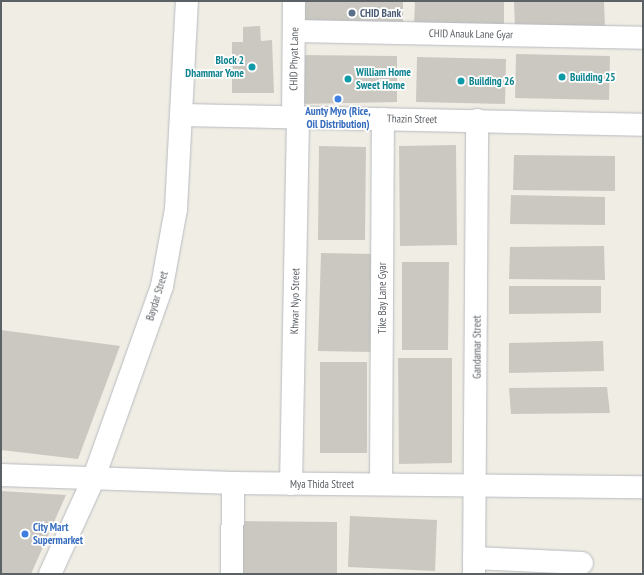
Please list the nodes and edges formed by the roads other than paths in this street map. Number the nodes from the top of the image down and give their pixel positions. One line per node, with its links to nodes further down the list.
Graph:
1 (187, 1): 5 (street, Baydar Street)
2 (294, 1): 3 (street, CHID Phyat Lane)
3 (297, 31): 4 (street, CHID Anauk Lane Gyar); 6 (street, CHID Phyat Lane)
4 (643, 38)
5 (181, 115): 6 (street, Thazin Street); 12 (street, Baydar Street)
6 (296, 117): 8 (street, Thazin Street); 14 (street, Khwar Nyo Street)
7 (477, 120): 8 (street, Thazin Street); 9 (street, Thazin Street); 15 (street, Gandamar Street)
8 (383, 124): 11 (street, Tike Bay Lane Gyar)
9 (643, 125)
10 (1, 475): 12 (street, Mya Thida Street)
11 (380, 475): 14 (street, Mya Thida Street); 15 (street, Mya Thida Street)
12 (93, 480): 13 (street, Mya Thida Street); 19 (street, Baydar Street)
13 (233, 483): 14 (street, Mya Thida Street); 20 (street)
14 (291, 484)
15 (477, 485): 16 (street, Mya Thida Street); 18 (street, Gandamar Street)
16 (643, 487)
17 (582, 563): 18 (street)
18 (474, 566)
19 (50, 574)
20 (232, 574)

